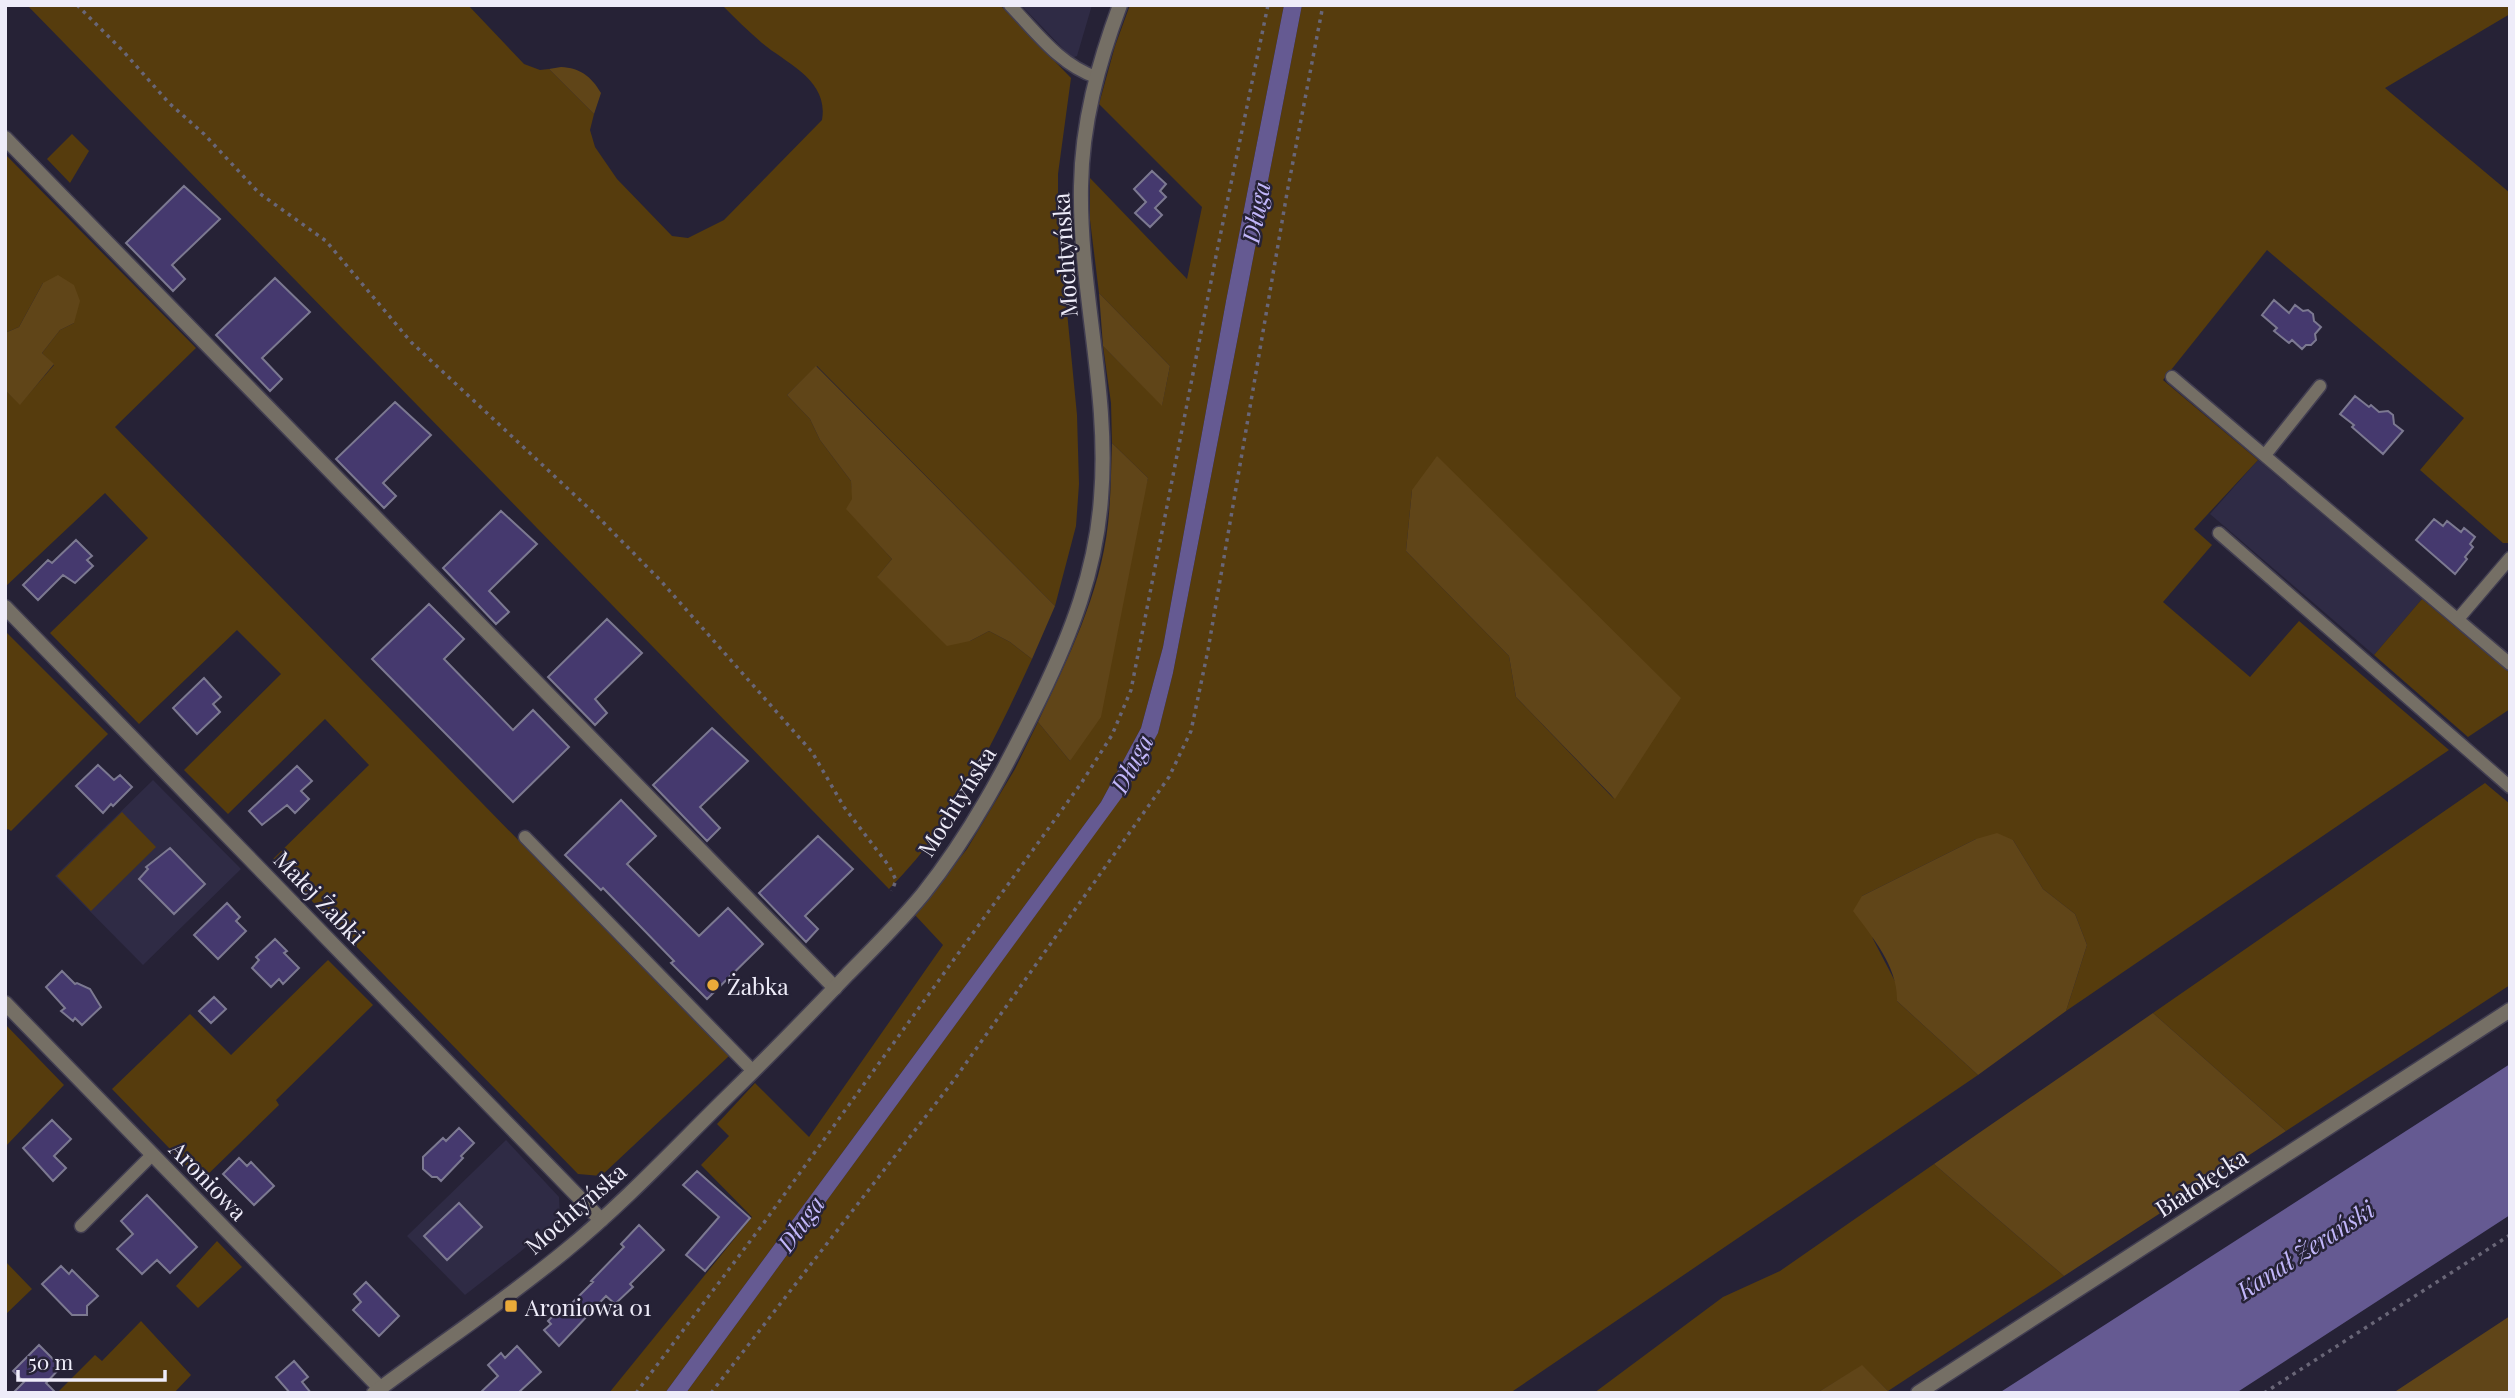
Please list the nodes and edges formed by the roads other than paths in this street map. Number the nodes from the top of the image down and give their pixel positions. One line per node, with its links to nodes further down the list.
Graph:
1 (1010, 5): 3 (lane)
2 (1120, 5): 3 (street, Mochtyńska)
3 (1096, 77): 15 (street, Mochtyńska)
4 (5, 138): 15 (street)
5 (2172, 377): 7 (lane)
6 (2320, 386): 7 (lane)
7 (2265, 455): 11 (lane)
8 (2219, 533): 13 (lane)
9 (2510, 558): 11 (lane)
10 (5, 607): 20 (street, Małej Żabki)
11 (2458, 619): 12 (lane)
12 (2510, 664)
13 (2510, 787)
14 (525, 836): 18 (lane)
15 (835, 988): 18 (street, Mochtyńska)
16 (5, 1003): 19 (street, Aroniowa)
17 (2510, 1010): 23 (street, Białołęcka)
18 (753, 1072): 20 (street, Mochtyńska)
19 (152, 1155): 21 (lane); 22 (street, Aroniowa)
20 (601, 1220): 22 (street, Mochtyńska)
21 (81, 1226)
22 (377, 1390)
23 (1918, 1393)

